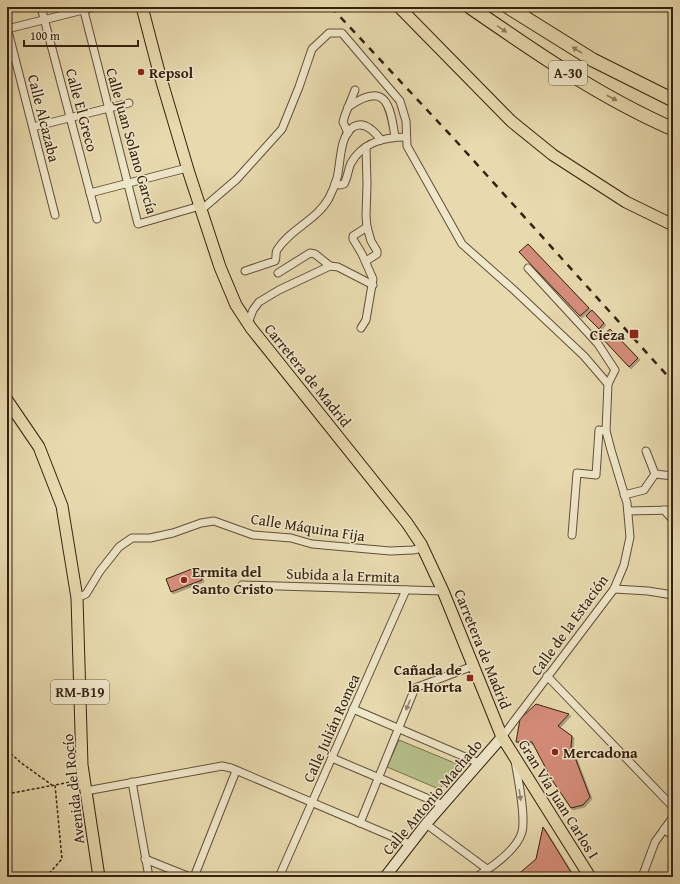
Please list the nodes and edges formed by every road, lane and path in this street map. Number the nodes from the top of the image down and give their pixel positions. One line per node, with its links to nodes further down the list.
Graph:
1 (41, 7): 8 (street, Calle El Greco)
2 (95, 7): 7 (street)
3 (142, 7): 23 (main road, Carretera de Madrid)
4 (398, 7): 30 (main road)
5 (470, 7): 17 (highway, A-30, one-way to 17)
6 (508, 7): 11 (highway, A-30, one-way to 6)
7 (83, 8): 8 (street); 14 (street, Calle Juan Solano García)
8 (44, 20): 9 (street); 15 (street, Calle El Greco)
9 (7, 28): 16 (street, Calle Alcazaba)
10 (354, 90): 13 (street)
11 (673, 100)
12 (129, 103): 14 (street)
13 (348, 106): 18 (street); 19 (street)
14 (108, 108): 15 (street); 25 (street, Calle Juan Solano García)
15 (70, 118): 16 (street); 26 (street, Calle El Greco)
16 (33, 127): 28 (street, Calle Alcazaba)
17 (673, 128)
18 (348, 133): 21 (street); 24 (street)
19 (394, 137): 20 (street); 21 (street)
20 (406, 137): 27 (street); 40 (street)
21 (381, 140): 22 (street)
22 (366, 147): 24 (street); 31 (street)
23 (187, 168): 25 (street); 27 (main road, Carretera de Madrid)
24 (336, 182): 35 (street)
25 (128, 183): 26 (street); 27 (street, Calle Juan Solano García)
26 (90, 193): 29 (street, Calle El Greco)
27 (200, 208): 38 (main road, Carretera de Madrid)
28 (55, 215)
29 (97, 219)
30 (673, 225)
31 (367, 227): 32 (street); 32 (street)
32 (366, 261): 37 (street)
33 (330, 266): 36 (street); 37 (street); 38 (street)
34 (528, 268): 40 (street, Calle de la Estación)
35 (245, 271)
36 (278, 273)
37 (373, 285): 39 (street)
38 (248, 323): 52 (main road, Carretera de Madrid)
39 (360, 328)
40 (608, 384): 42 (street, Calle de la Estación)
41 (7, 400): 58 (main road, Avenida del Rocío / RM-B19)
42 (606, 431): 46 (street, Calle de la Estación); 51 (street)
43 (646, 450): 44 (street)
44 (655, 474): 45 (street); 46 (street)
45 (673, 476)
46 (624, 494): 49 (street, Calle de la Estación)
47 (664, 510): 48 (street); 49 (street); 50 (street)
48 (673, 510)
49 (628, 511): 54 (street, Calle de la Estación)
50 (673, 520)
51 (572, 535)
52 (423, 548): 56 (main road, Carretera de Madrid); 58 (street, Calle Máquina Fija)
53 (242, 584): 55 (street, Subida a la Ermita)
54 (614, 589): 57 (street); 60 (street, Calle de la Estación)
55 (406, 590): 56 (street, Subida a la Ermita); 61 (street, Calle Julián Romea)
56 (443, 591): 59 (main road, Carretera de Madrid)
57 (673, 595)
58 (77, 598): 73 (main road, Avenida del Rocío / RM-B19)
59 (474, 666): 62 (street, one-way to 62); 63 (main road, Carretera de Madrid)
60 (547, 676): 63 (street, Calle de la Estación); 77 (street)
61 (353, 709): 62 (street); 66 (street, Calle Julián Romea)
62 (398, 728): 67 (street); 69 (street)
63 (502, 737): 65 (main road, Gran Vía Juan Carlos I); 67 (main road, Calle Antonio Machado)
64 (7, 750): 71 (path)
65 (514, 757): 85 (street, one-way to 85); 94 (main road, Gran Vía Juan Carlos I)
66 (332, 758): 69 (street); 75 (street, Calle Julián Romea)
67 (479, 763): 76 (main road, Calle Antonio Machado)
68 (236, 770): 70 (street); 75 (street); 90 (street)
69 (378, 777): 76 (street); 79 (street)
70 (132, 782): 73 (street); 84 (street)
71 (52, 785): 72 (path); 74 (path)
72 (55, 785): 73 (path); 86 (path)
73 (85, 785): 87 (main road, Avenida del Rocío / RM-B19)
74 (7, 794)
75 (312, 802): 79 (street); 91 (street, Calle Julián Romea)
76 (443, 805): 80 (main road, Calle Antonio Machado)
77 (673, 808)
78 (673, 817): 81 (street)
79 (360, 823): 83 (street)
80 (426, 824): 83 (main road, Calle Antonio Machado); 85 (street)
81 (664, 829): 82 (street); 95 (street)
82 (673, 836)
83 (410, 844): 92 (main road, Calle Antonio Machado)
84 (145, 859): 88 (street); 89 (street)
85 (487, 869): 93 (street)
86 (46, 877)
87 (99, 877)
88 (148, 877)
89 (190, 877)
90 (194, 877)
91 (279, 877)
92 (385, 877)
93 (476, 877)
94 (590, 877)
95 (642, 877)

